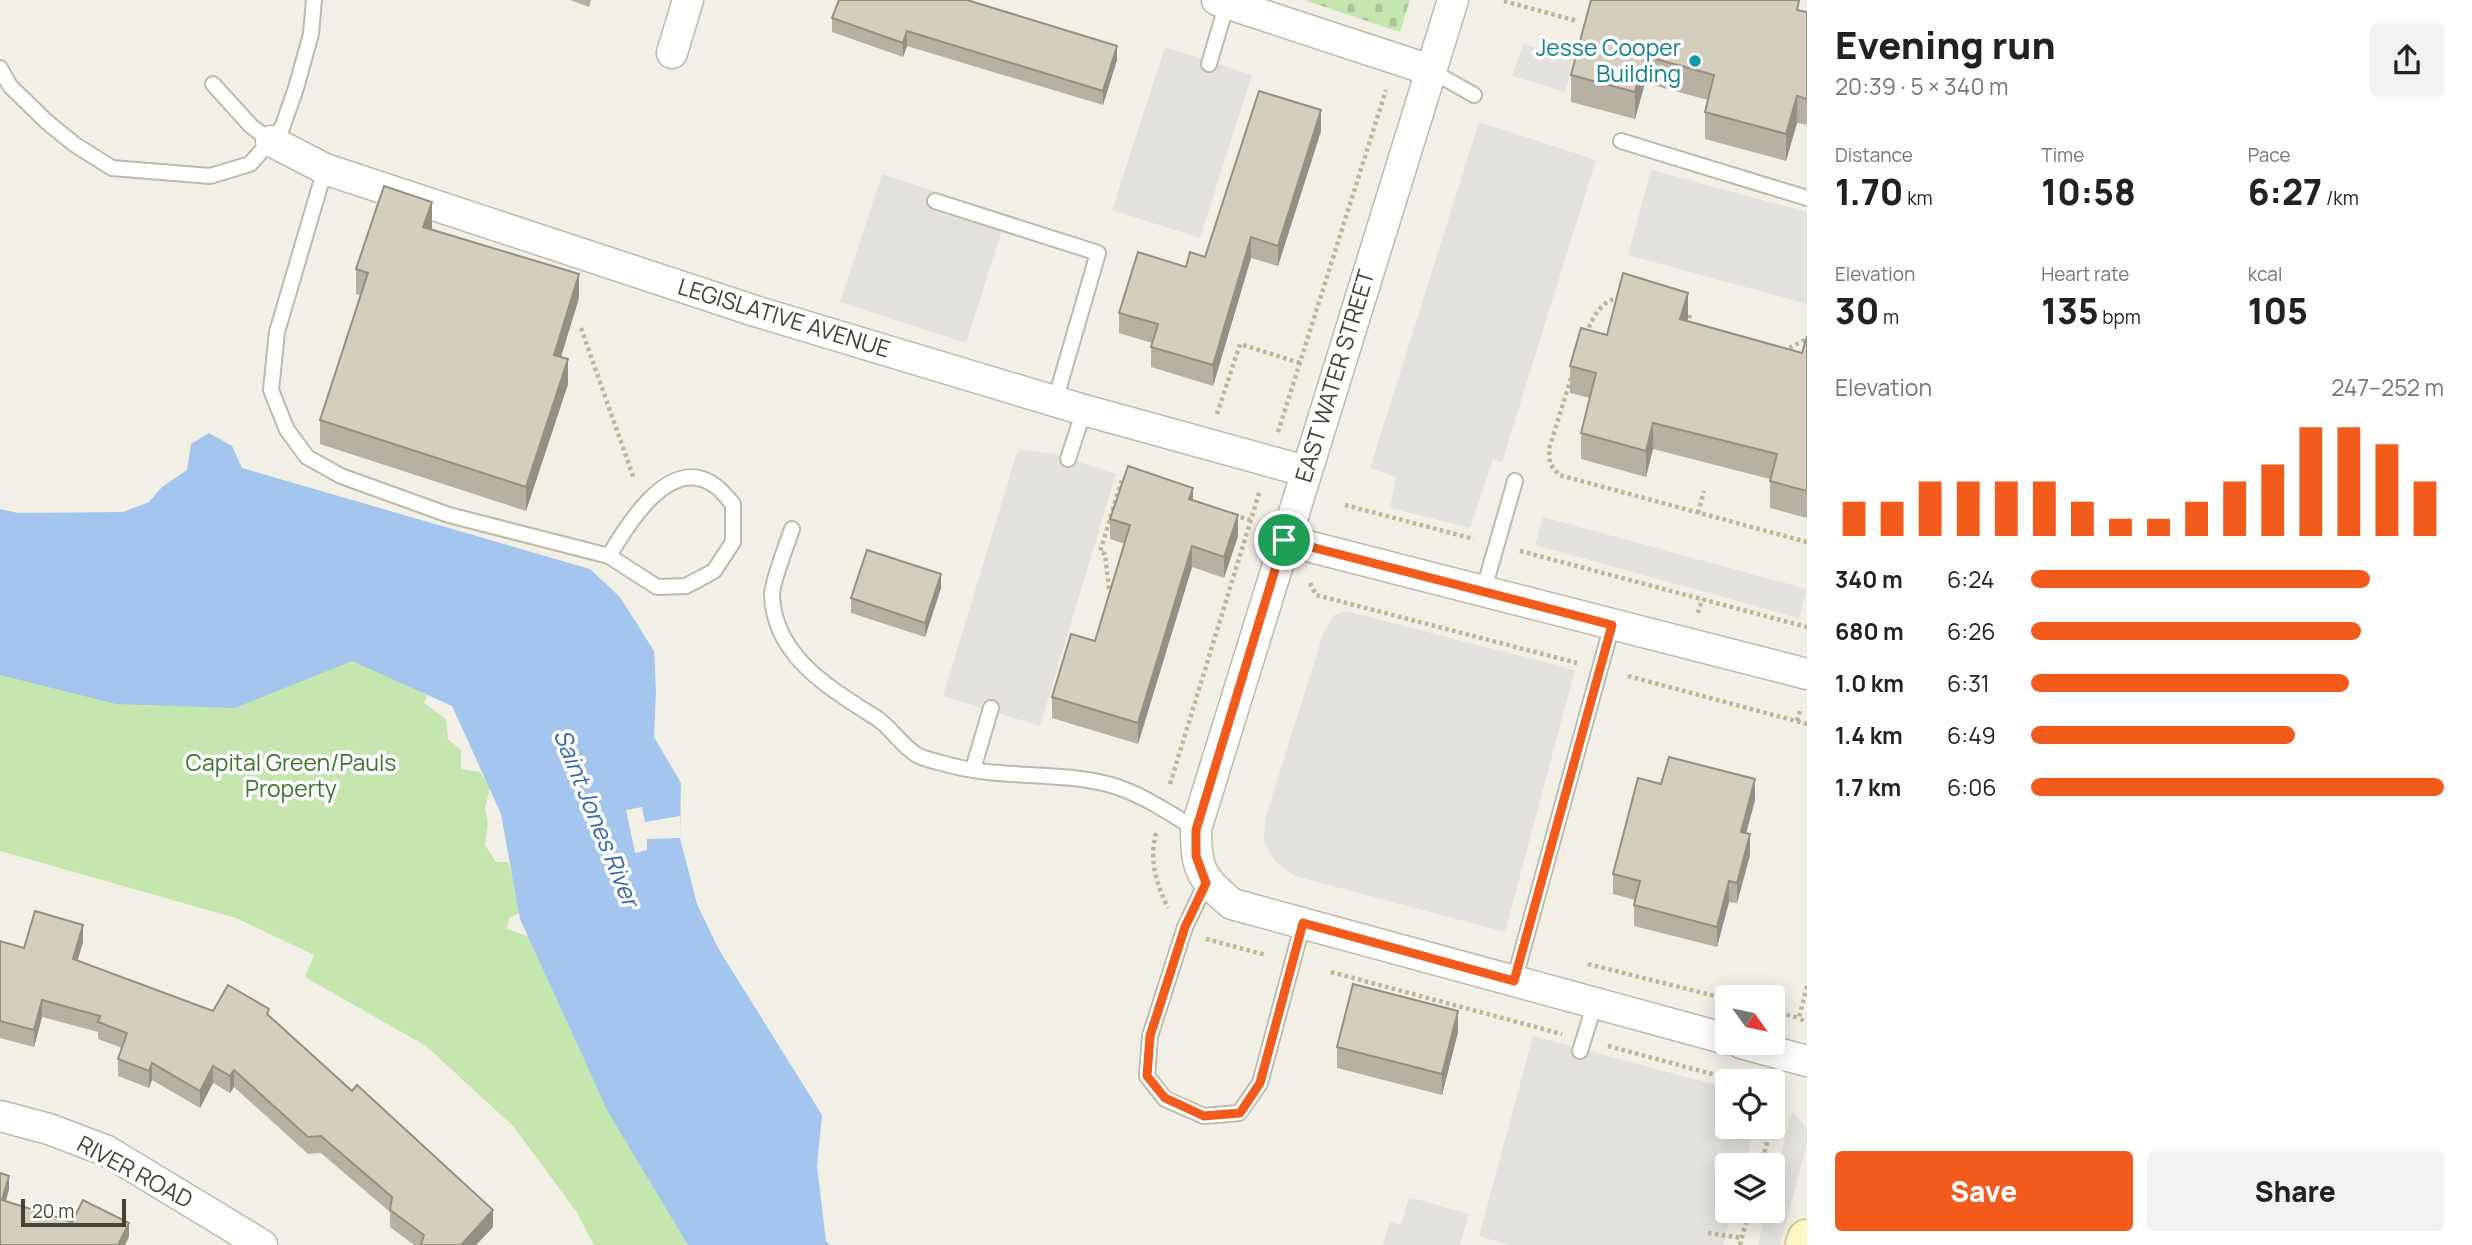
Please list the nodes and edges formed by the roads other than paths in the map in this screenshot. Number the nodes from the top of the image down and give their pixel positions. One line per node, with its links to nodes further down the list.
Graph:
1 (314, 0): 11 (lane)
2 (688, 0): 5 (street)
3 (1453, 0): 8 (street, EAST WATER STREET)
4 (1222, 2): 6 (lane); 8 (street)
5 (672, 52)
6 (1209, 64)
7 (0, 68): 11 (lane)
8 (1430, 69): 10 (lane); 19 (street, EAST WATER STREET)
9 (213, 84): 11 (lane)
10 (1474, 95)
11 (271, 141): 13 (street, LEGISLATIVE AVENUE)
12 (1621, 141): 14 (lane)
13 (325, 169): 16 (street, LEGISLATIVE AVENUE); 23 (lane)
14 (1807, 198)
15 (935, 201): 16 (lane)
16 (1055, 401): 17 (street, LEGISLATIVE AVENUE)
17 (1083, 410): 18 (lane); 19 (street, LEGISLATIVE AVENUE)
18 (1068, 459)
19 (1305, 471): 22 (street, EAST WATER STREET)
20 (1515, 481): 24 (lane)
21 (792, 529): 28 (lane)
22 (1284, 540): 24 (street); 29 (street, EAST WATER STREET)
23 (609, 556): 23 (lane)
24 (1483, 592): 25 (street)
25 (1612, 625): 26 (street); 32 (lane)
26 (1807, 674)
27 (991, 708): 28 (lane)
28 (973, 769): 29 (lane)
29 (1196, 830): 30 (street, EAST WATER STREET)
30 (1206, 883): 31 (street); 31 (lane)
31 (1303, 923): 32 (street)
32 (1514, 981): 33 (street)
33 (1595, 1003): 34 (street); 35 (lane)
34 (1715, 1036)
35 (1582, 1046)
36 (1785, 1055): 37 (street)
37 (1807, 1061)
38 (0, 1116): 40 (street, RIVER ROAD)
39 (1807, 1238): 41 (street)
40 (258, 1244)
41 (1805, 1245)

